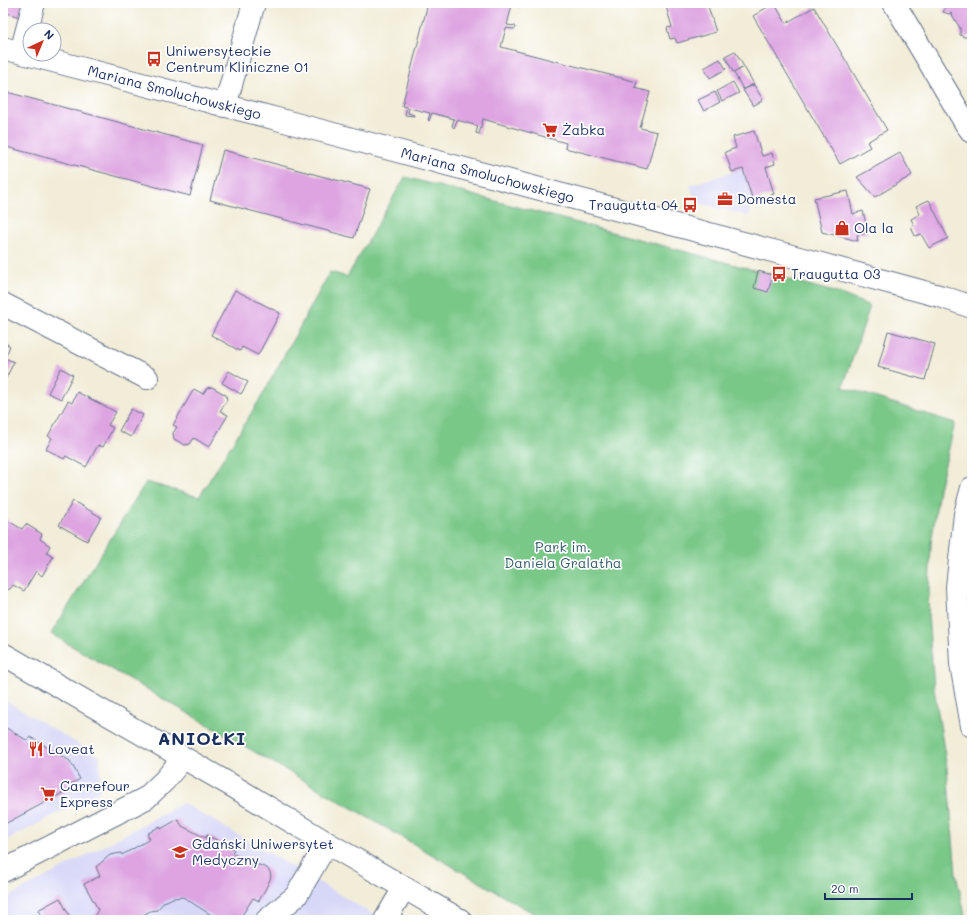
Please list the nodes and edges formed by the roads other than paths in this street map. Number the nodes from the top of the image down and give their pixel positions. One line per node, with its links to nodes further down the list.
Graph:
1 (34, 3): 4 (street)
2 (254, 3): 5 (street)
3 (894, 3): 6 (street)
4 (12, 50): 5 (street, Mariana Smoluchowskiego)
5 (225, 106): 8 (street, Mariana Smoluchowskiego)
6 (972, 132)
7 (3, 304): 9 (street)
8 (972, 307)
9 (147, 378)
10 (972, 488): 12 (street)
11 (3, 654): 13 (street)
12 (972, 726)
13 (183, 758): 14 (street); 15 (street)
14 (327, 843): 16 (street); 17 (street)
15 (3, 871)
16 (404, 888): 18 (street); 19 (street)
17 (267, 920)
18 (385, 920)
19 (460, 920)

